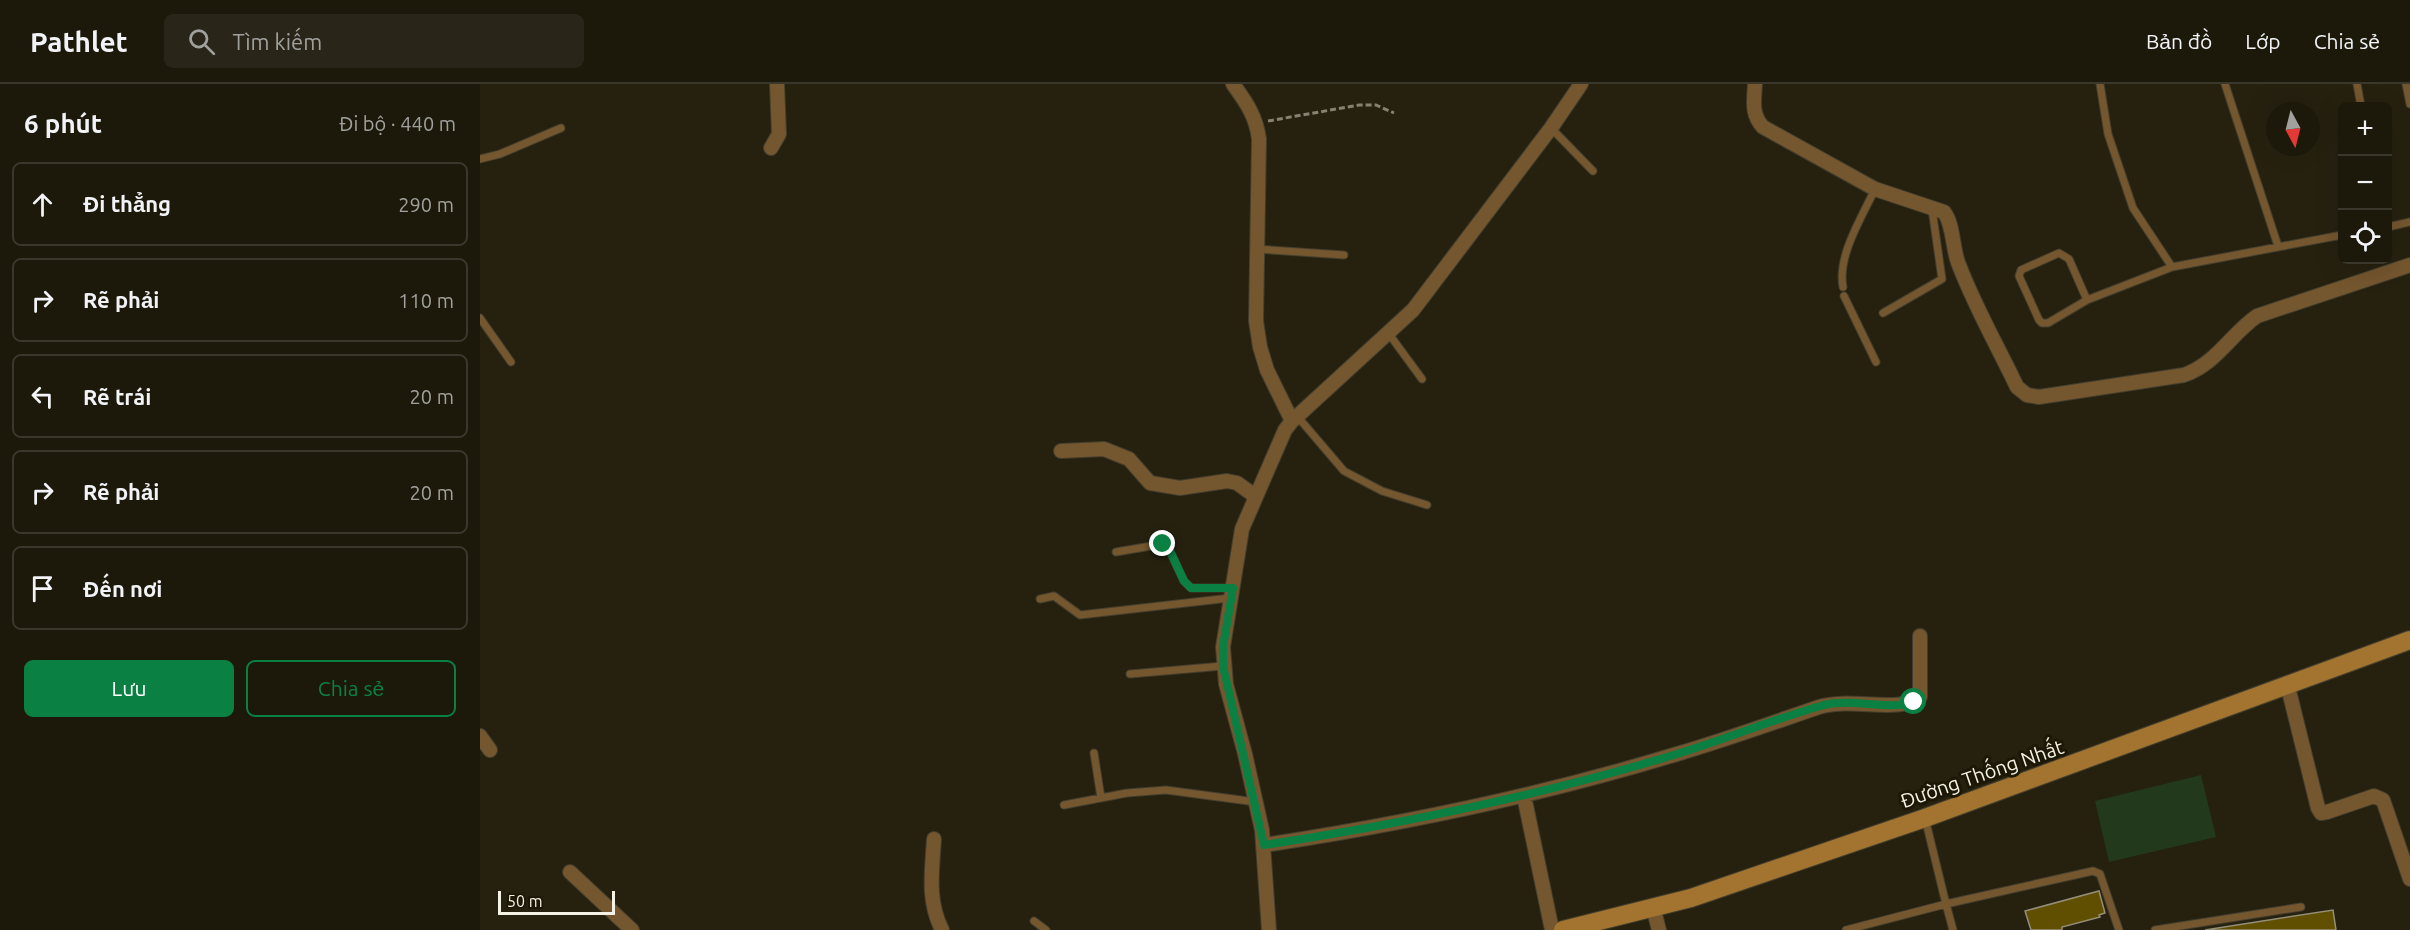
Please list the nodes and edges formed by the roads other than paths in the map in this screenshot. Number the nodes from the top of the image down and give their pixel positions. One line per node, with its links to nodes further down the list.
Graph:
1 (777, 84): 13 (street)
2 (1233, 84): 22 (street)
3 (1581, 84): 12 (street)
4 (1755, 84): 16 (street)
5 (2100, 84): 25 (lane)
6 (2225, 84): 21 (lane)
7 (2357, 84): 9 (lane)
8 (2406, 84): 10 (lane)
9 (2360, 102)
10 (2410, 104)
11 (561, 128): 14 (lane)
12 (1551, 128): 15 (lane); 31 (street)
13 (771, 148)
14 (480, 159)
15 (1593, 171)
16 (1875, 189): 17 (street); 26 (lane)
17 (1932, 206): 24 (street); 29 (lane)
18 (2410, 222): 19 (lane)
19 (2392, 226)
20 (2338, 236): 21 (lane)
21 (2278, 246): 25 (lane)
22 (1256, 249): 23 (lane); 35 (street)
23 (1344, 255)
24 (2410, 265)
25 (2172, 267): 28 (lane)
26 (1843, 287)
27 (1844, 296): 33 (lane)
28 (2087, 300): 28 (lane)
29 (1883, 313)
30 (480, 318): 32 (lane)
31 (1389, 334): 34 (lane); 35 (street)
32 (511, 362)
33 (1876, 362)
34 (1422, 379)
35 (1294, 419): 37 (street); 38 (lane)
36 (1061, 452): 37 (street)
37 (1255, 496): 40 (street)
38 (1427, 505)
39 (1116, 552): 40 (lane)
40 (1232, 593): 41 (lane); 44 (street)
41 (1040, 599)
42 (1920, 636): 50 (street)
43 (2410, 640): 46 (street, Đường Thống Nhất)
44 (1223, 666): 45 (lane); 52 (street)
45 (1130, 674)
46 (2287, 683): 54 (street, Đường Thống Nhất); 58 (street)
47 (480, 736): 48 (street)
48 (490, 750)
49 (1094, 753): 51 (lane)
50 (1524, 796): 56 (street); 67 (street)
51 (1101, 798): 52 (lane); 53 (lane)
52 (1256, 802): 56 (street)
53 (1064, 805)
54 (1924, 818): 59 (lane); 60 (street, Đường Thống Nhất)
55 (934, 839): 64 (street)
56 (1264, 845): 66 (street)
57 (570, 872): 63 (street)
58 (2410, 879)
59 (1946, 904): 70 (lane); 71 (lane); 72 (lane)
60 (1653, 907): 68 (street, Đường Thống Nhất); 69 (street)
61 (2301, 907): 73 (lane)
62 (1034, 921): 65 (lane)
63 (632, 930)
64 (942, 930)
65 (1046, 930)
66 (1269, 930)
67 (1552, 930)
68 (1563, 930)
69 (1659, 930)
70 (1846, 930)
71 (1953, 930)
72 (2119, 930)
73 (2155, 930)

